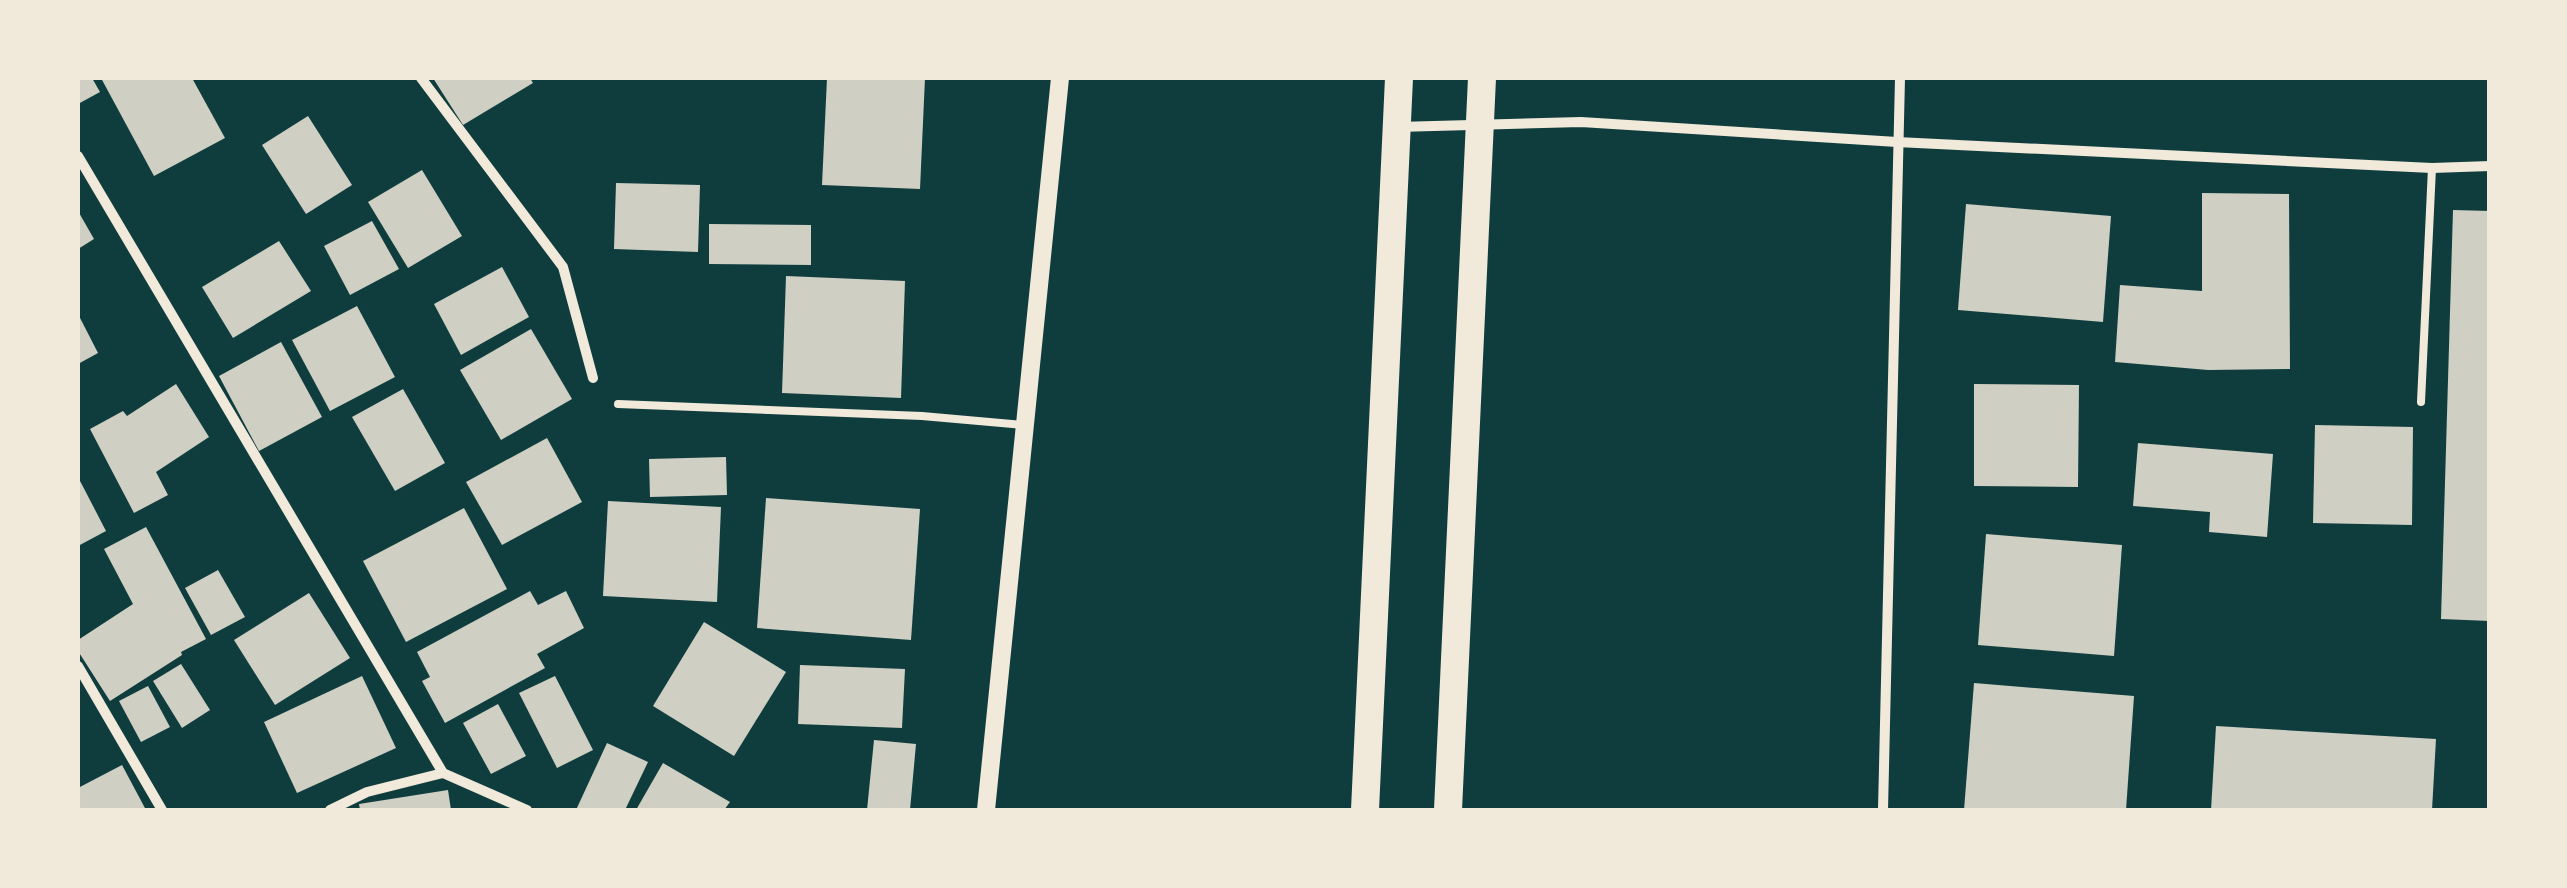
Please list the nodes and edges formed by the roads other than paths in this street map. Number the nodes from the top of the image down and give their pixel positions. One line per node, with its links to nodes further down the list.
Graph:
1 (421, 78): 12 (street)
2 (1060, 78): 15 (street)
3 (1399, 78): 7 (highway)
4 (1482, 78): 6 (highway)
5 (1900, 78): 8 (street)
6 (1480, 123): 7 (street); 8 (street); 23 (highway)
7 (1397, 127): 22 (highway)
8 (1897, 142): 11 (street); 24 (street)
9 (78, 156): 17 (street)
10 (2490, 166): 11 (street)
11 (2432, 168): 13 (lane)
12 (593, 378)
13 (2421, 402)
14 (618, 404): 15 (lane)
15 (1024, 425): 21 (street)
16 (78, 666): 18 (street)
17 (443, 773): 19 (street); 20 (street)
18 (162, 810)
19 (330, 810)
20 (527, 810)
21 (986, 810)
22 (1365, 810)
23 (1448, 810)
24 (1883, 810)

